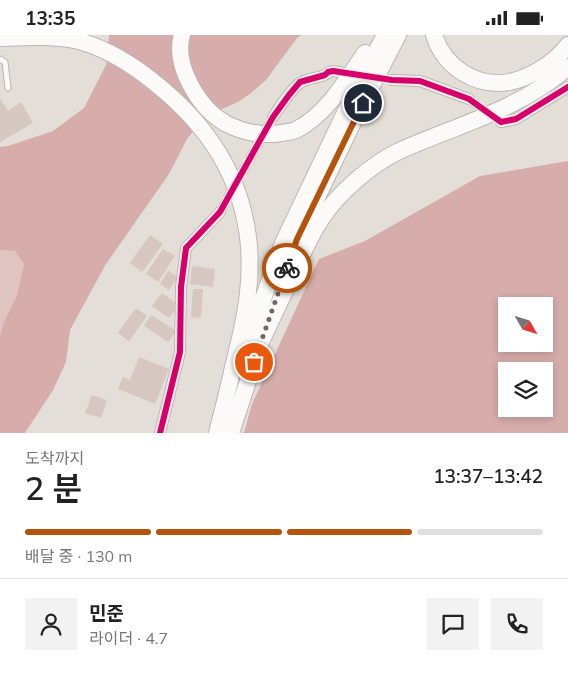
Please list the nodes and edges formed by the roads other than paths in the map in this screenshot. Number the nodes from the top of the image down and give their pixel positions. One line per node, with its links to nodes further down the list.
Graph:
1 (182, 35): 2 (highway)
2 (377, 35)
3 (384, 35): 20 (highway)
4 (398, 35): 18 (highway)
5 (434, 35): 7 (highway)
6 (0, 38): 20 (highway)
7 (568, 45)
8 (0, 59): 13 (lane)
9 (568, 67): 18 (highway)
10 (340, 72): 15 (street)
11 (392, 79): 14 (street)
12 (568, 87): 16 (street)
13 (8, 88)
14 (469, 99)
15 (273, 117)
16 (501, 122)
17 (220, 212): 19 (street)
18 (260, 344): 21 (highway)
19 (160, 433)
20 (218, 433)
21 (232, 433)

